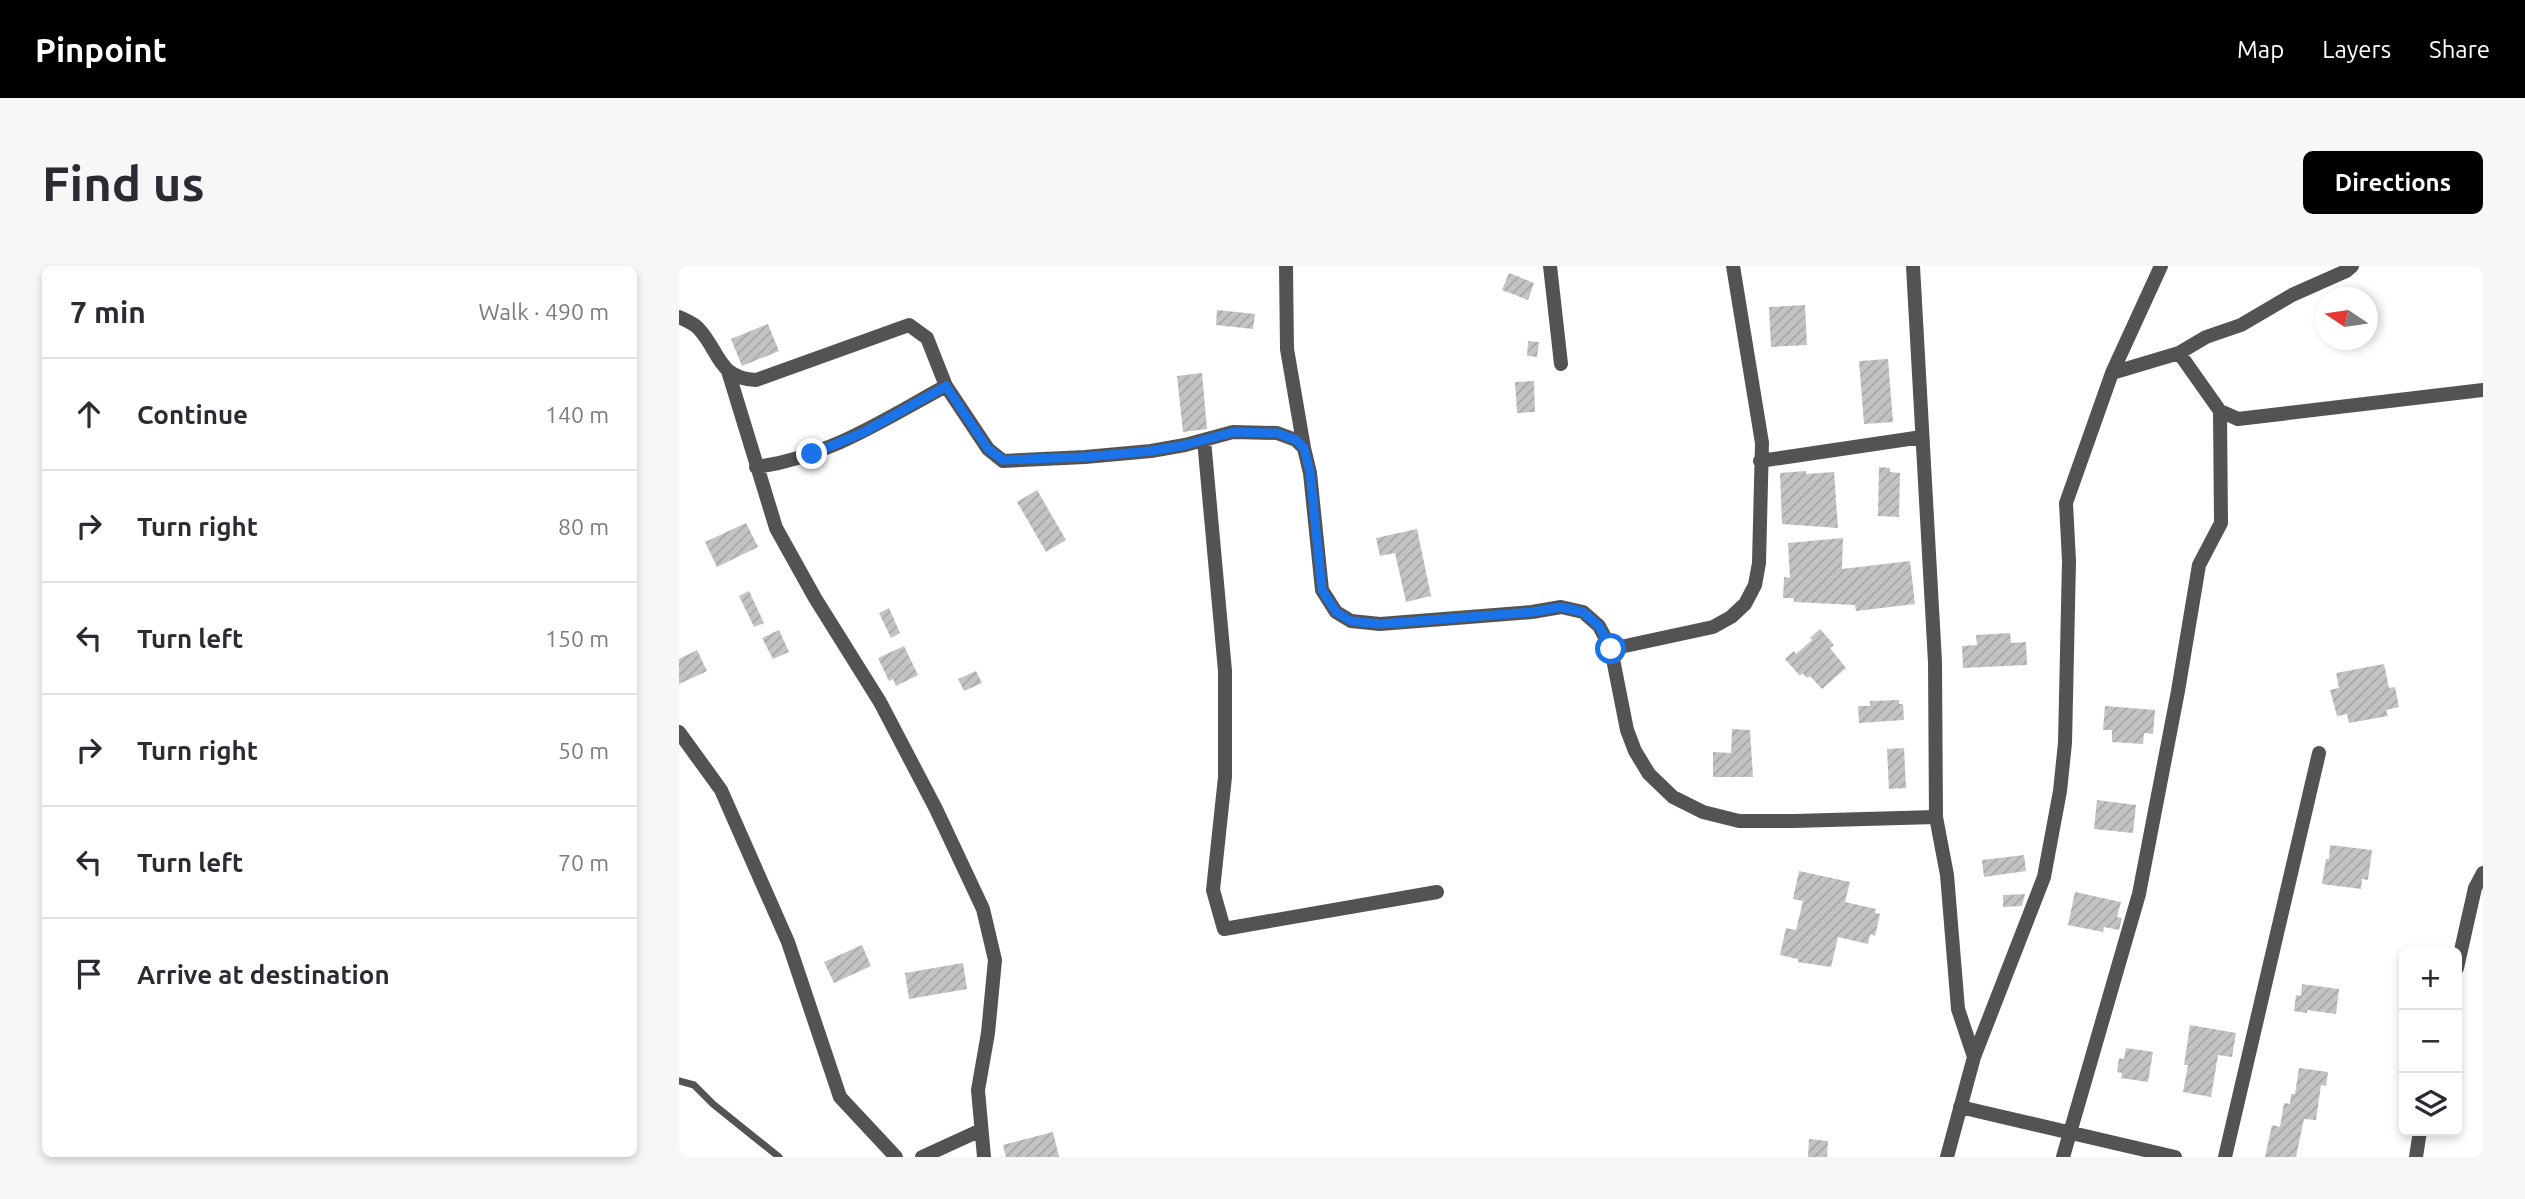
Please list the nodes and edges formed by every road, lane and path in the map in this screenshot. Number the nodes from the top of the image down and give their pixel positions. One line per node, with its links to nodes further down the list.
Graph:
1 (1286, 266): 17 (street)
2 (1550, 266): 9 (street)
3 (1733, 266): 18 (street)
4 (1913, 266): 15 (street)
5 (2161, 266): 11 (street)
6 (2352, 266): 8 (street)
7 (679, 317): 10 (street)
8 (2179, 353): 11 (street); 14 (street)
9 (1561, 364)
10 (728, 371): 12 (street); 19 (street)
11 (2112, 373): 27 (street)
12 (946, 386): 16 (street); 19 (street)
13 (2483, 390): 14 (street)
14 (2220, 411): 31 (street)
15 (1922, 437): 18 (street); 23 (street)
16 (1204, 440): 17 (street); 25 (street)
17 (1304, 448): 20 (street)
18 (1760, 461): 20 (street)
19 (757, 467): 30 (street)
20 (1611, 649): 23 (street)
21 (679, 732): 34 (street)
22 (2319, 753): 40 (street)
23 (1936, 817): 27 (street)
24 (2483, 873): 26 (street)
25 (1437, 892)
26 (2462, 947)
27 (1974, 1057): 29 (street)
28 (679, 1081): 33 (lane)
29 (1960, 1107): 31 (street); 37 (street)
30 (981, 1130): 35 (street); 36 (street)
31 (2069, 1132): 38 (street); 39 (street)
32 (2419, 1136): 41 (street)
33 (779, 1157)
34 (896, 1157)
35 (922, 1157)
36 (984, 1157)
37 (1947, 1157)
38 (2063, 1157)
39 (2175, 1157)
40 (2225, 1157)
41 (2416, 1157)

